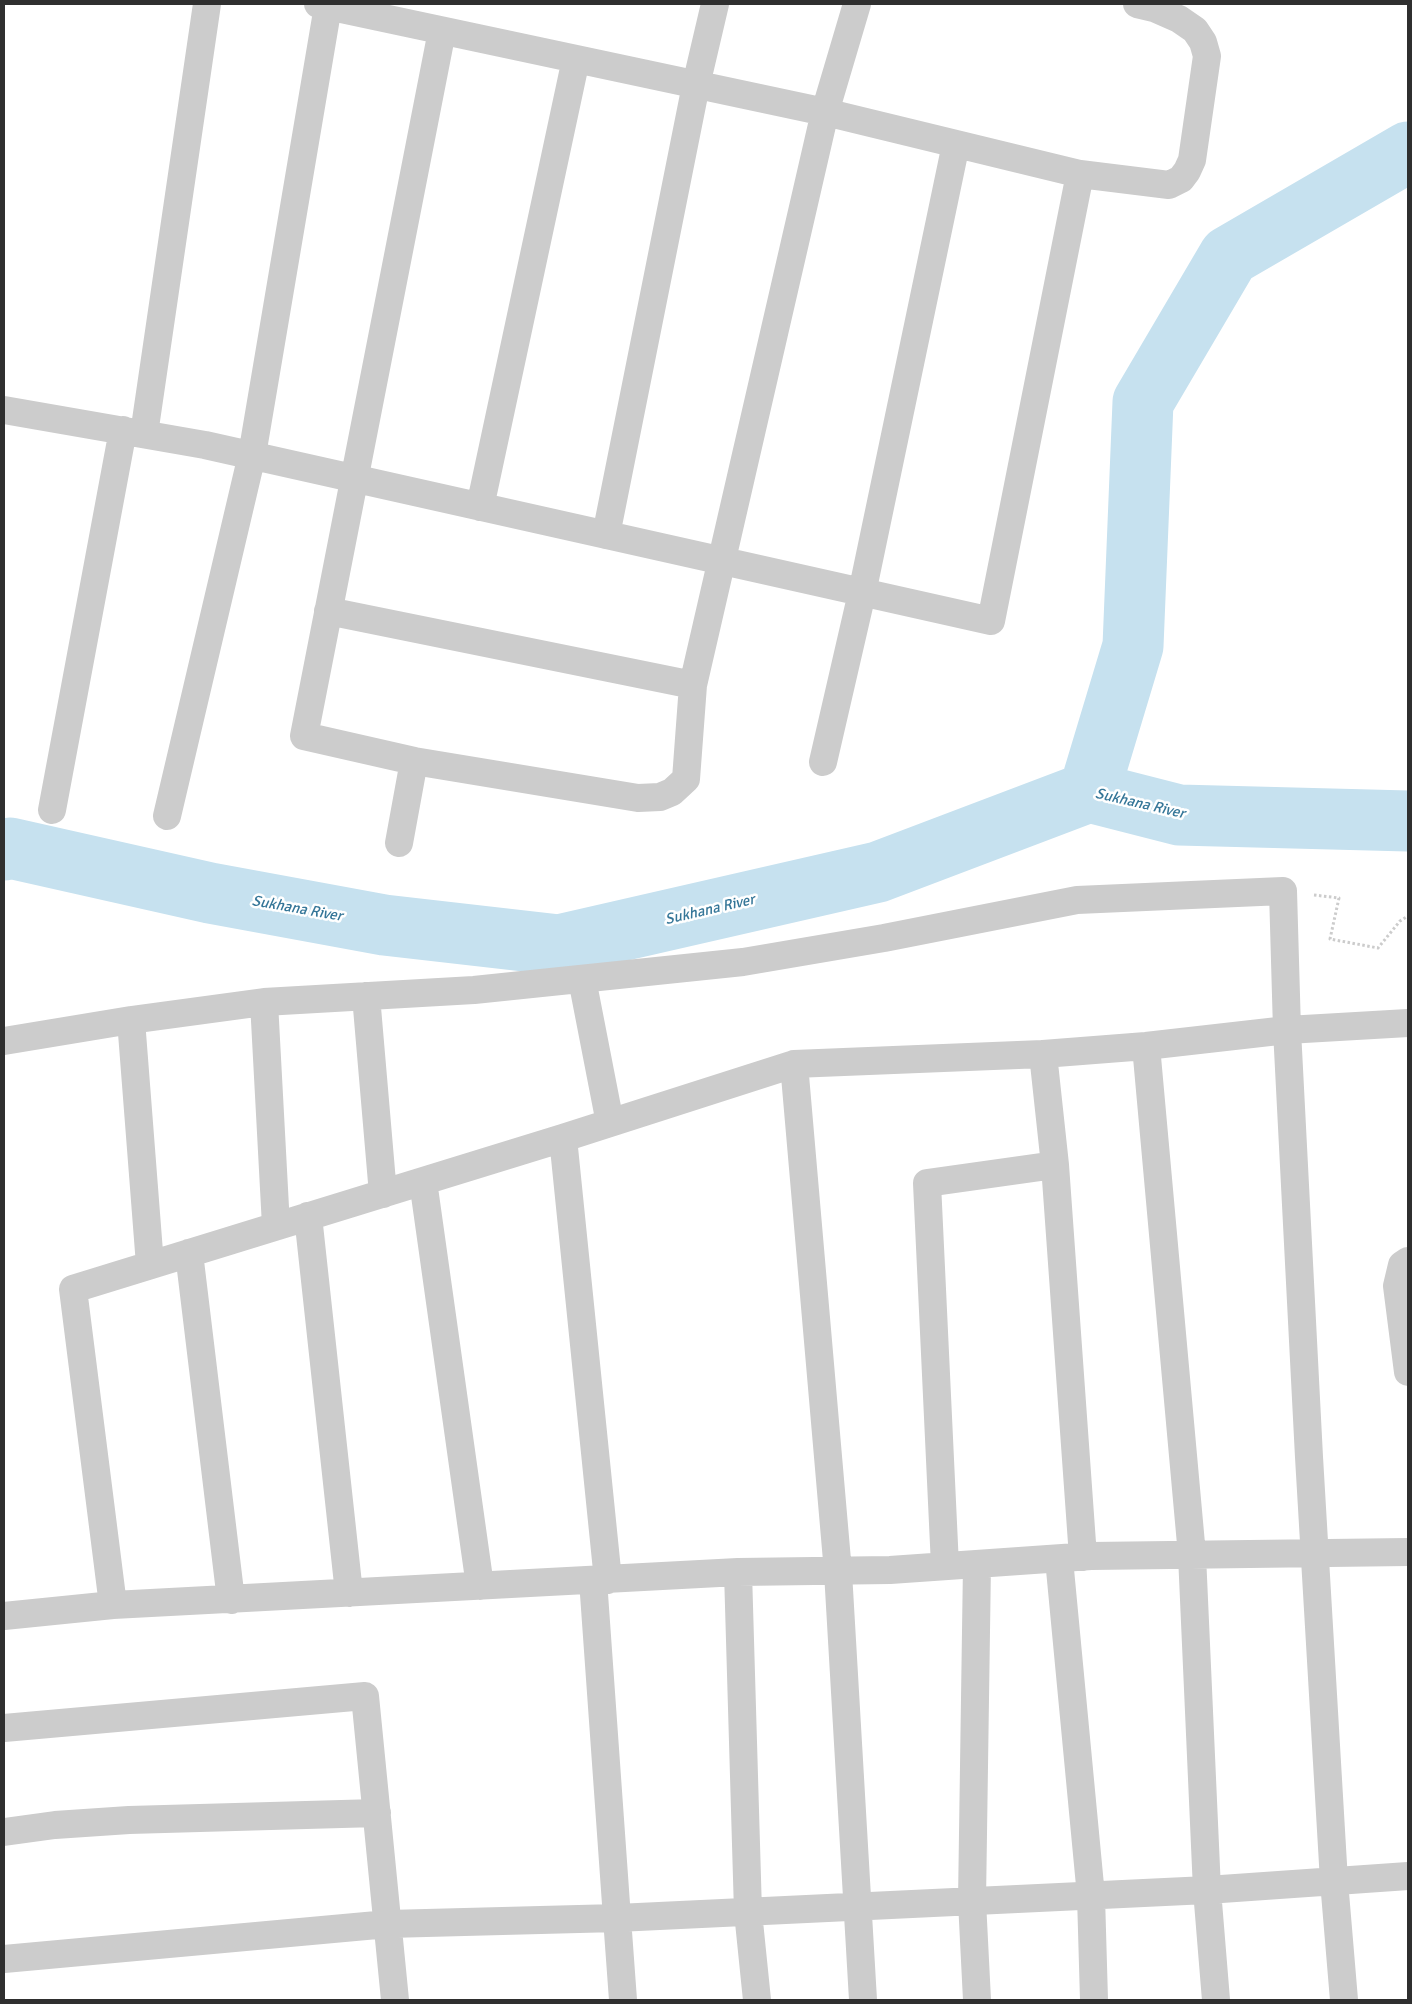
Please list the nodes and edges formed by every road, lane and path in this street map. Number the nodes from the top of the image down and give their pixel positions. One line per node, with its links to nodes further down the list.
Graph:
1 (207, 4): 13 (street)
2 (715, 4): 8 (street)
3 (857, 4): 9 (street)
4 (1137, 4): 11 (street)
5 (323, 5): 6 (street); 14 (street)
6 (442, 31): 7 (street); 15 (street)
7 (576, 58): 8 (street); 16 (street)
8 (696, 85): 9 (street); 17 (street)
9 (825, 112): 10 (street); 18 (street)
10 (956, 144): 11 (street); 19 (street)
11 (1080, 174): 19 (street)
12 (4, 410): 13 (street)
13 (134, 432): 14 (street); 24 (street)
14 (252, 455): 15 (street); 25 (street)
15 (354, 478): 16 (street); 20 (street)
16 (480, 507): 17 (street)
17 (606, 535): 18 (street)
18 (722, 562): 19 (street); 21 (street)
19 (862, 592): 23 (street)
20 (328, 611): 21 (street); 22 (street)
21 (693, 685): 22 (street)
22 (414, 761): 26 (street)
23 (823, 762)
24 (52, 810)
25 (166, 816)
26 (399, 843)
27 (1283, 891): 28 (path); 29 (street); 34 (street)
28 (1408, 916)
29 (582, 979): 30 (street); 39 (street)
30 (366, 996): 31 (street); 43 (street)
31 (264, 1002): 32 (street); 45 (street)
32 (132, 1020): 35 (street); 48 (street)
33 (1408, 1023): 34 (street)
34 (1287, 1030): 36 (street); 50 (street)
35 (4, 1041)
36 (1146, 1046): 37 (street); 52 (street)
37 (1043, 1054): 38 (street); 41 (street)
38 (794, 1064): 39 (street); 57 (street)
39 (610, 1123): 40 (street)
40 (563, 1138): 42 (street); 58 (street)
41 (1055, 1165): 53 (street); 55 (street)
42 (423, 1181): 43 (street); 59 (street)
43 (383, 1194): 44 (street)
44 (308, 1216): 45 (street); 60 (street)
45 (276, 1226): 46 (street)
46 (190, 1253): 48 (street); 61 (street)
47 (1408, 1262): 49 (street)
48 (150, 1265): 62 (street)
49 (1408, 1372)
50 (1315, 1552): 51 (street); 52 (street); 68 (street)
51 (1408, 1552)
52 (1192, 1555): 53 (street); 69 (street)
53 (1071, 1558): 54 (street); 70 (street)
54 (977, 1564): 55 (street); 71 (street)
55 (945, 1566): 57 (street)
56 (738, 1572): 57 (street); 58 (street); 73 (street)
57 (838, 1572): 72 (street)
58 (601, 1580): 59 (street); 74 (street)
59 (480, 1586): 60 (street)
60 (349, 1593): 61 (street)
61 (231, 1600): 62 (street)
62 (113, 1605): 63 (street)
63 (4, 1616)
64 (4, 1725): 65 (street)
65 (377, 1813): 66 (street); 75 (street)
66 (4, 1832)
67 (1408, 1876): 68 (street)
68 (1334, 1881): 69 (street); 84 (street)
69 (1206, 1890): 70 (street); 83 (street)
70 (1091, 1896): 71 (street); 82 (street)
71 (972, 1901): 72 (street); 81 (street)
72 (858, 1906): 73 (street); 80 (street)
73 (748, 1912): 74 (street); 79 (street)
74 (617, 1918): 75 (street); 78 (street)
75 (388, 1924): 76 (street); 77 (street)
76 (4, 1959)
77 (394, 2000)
78 (623, 2000)
79 (756, 2000)
80 (863, 2000)
81 (977, 2000)
82 (1094, 2000)
83 (1216, 2000)
84 (1344, 2000)

